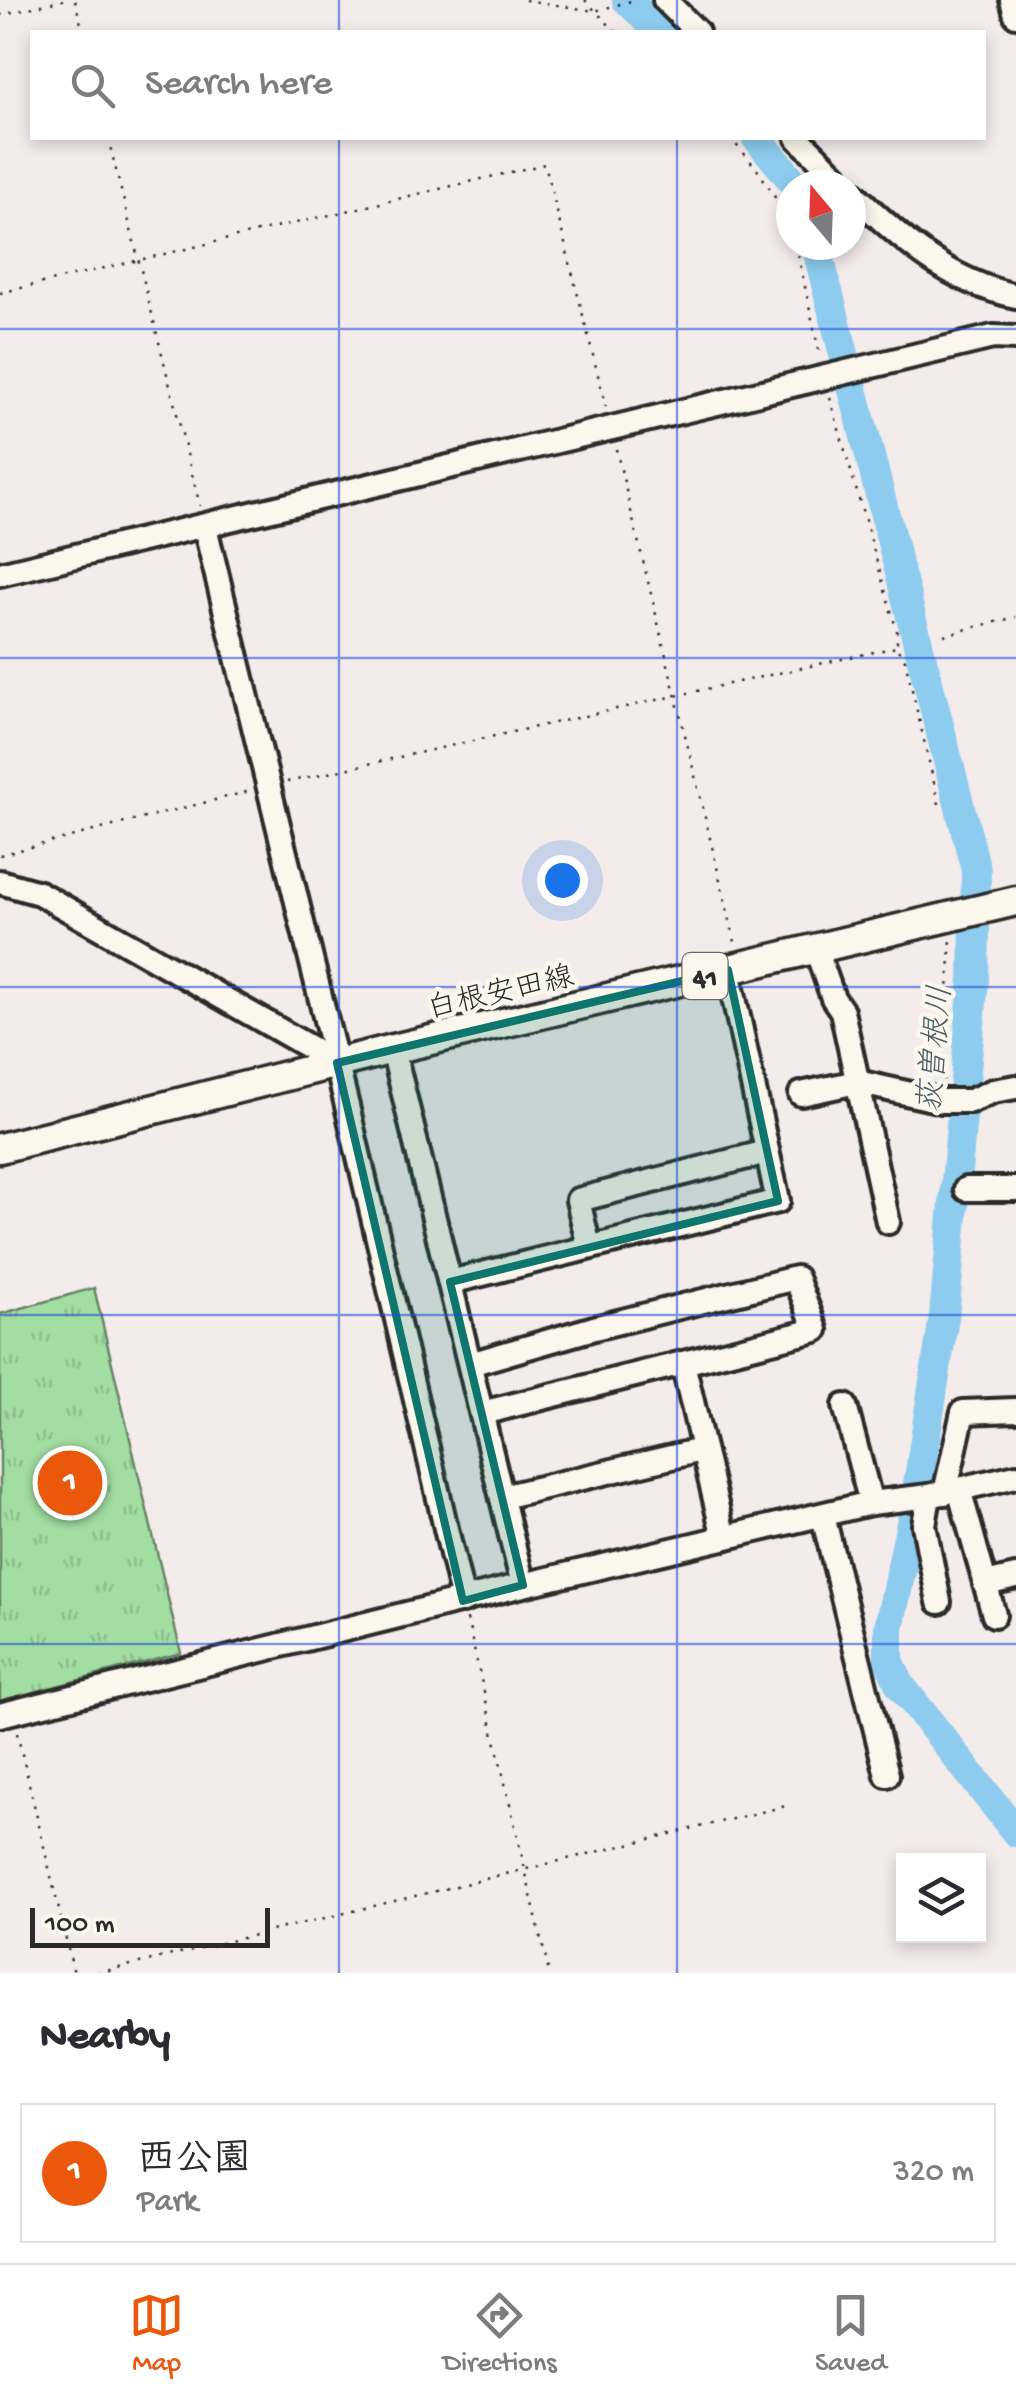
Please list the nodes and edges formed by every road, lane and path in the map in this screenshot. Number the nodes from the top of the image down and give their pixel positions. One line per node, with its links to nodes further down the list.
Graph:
1 (63, 0): 9 (path)
2 (75, 0): 11 (path)
3 (526, 0): 8 (path)
4 (585, 0): 8 (path)
5 (635, 0): 8 (path)
6 (665, 0): 13 (street)
7 (1012, 0): 10 (street)
8 (594, 11): 12 (path)
9 (0, 15)
10 (1016, 15)
11 (82, 30)
12 (614, 30)
13 (695, 30)
14 (108, 140): 20 (path)
15 (731, 140): 18 (path)
16 (800, 140): 17 (street)
17 (829, 170)
18 (776, 200)
19 (866, 206): 23 (street)
20 (137, 259): 22 (path); 26 (path); 27 (path)
21 (800, 260): 25 (path)
22 (0, 293)
23 (1016, 296)
24 (1016, 338): 25 (street)
25 (828, 377): 26 (street); 31 (path)
26 (611, 429): 27 (street); 32 (path)
27 (205, 527): 28 (street); 33 (street)
28 (0, 574)
29 (1016, 617): 30 (path)
30 (944, 635)
31 (896, 647): 32 (path); 34 (path)
32 (674, 695): 33 (path); 40 (path)
33 (268, 786): 35 (path); 42 (street)
34 (940, 804)
35 (0, 855)
36 (0, 882): 42 (street)
37 (1016, 902): 38 (main road, 白根安田線 / 41)
38 (952, 916): 39 (main road, 白根安田線 / 41); 46 (path)
39 (816, 949): 40 (main road, 白根安田線 / 41); 43 (street)
40 (735, 969): 41 (main road, 白根安田線 / 41); 48 (street)
41 (393, 1049): 42 (main road, 白根安田線 / 41); 53 (street)
42 (337, 1063): 47 (main road, 白根安田線 / 41); 69 (street)
43 (857, 1082): 45 (street); 46 (street); 51 (street)
44 (1016, 1087): 46 (street)
45 (801, 1094)
46 (954, 1101)
47 (0, 1148)
48 (767, 1152): 52 (street); 52 (street)
49 (966, 1188): 50 (street)
50 (1016, 1189)
51 (888, 1222)
52 (590, 1247): 53 (street)
53 (450, 1282): 55 (street)
54 (683, 1363): 55 (street); 58 (street); 59 (street)
55 (470, 1364): 58 (street)
56 (845, 1406): 63 (street)
57 (1016, 1410): 61 (street)
58 (482, 1413): 62 (street)
59 (701, 1450): 62 (street); 65 (street)
60 (1016, 1476): 61 (street)
61 (944, 1493): 63 (street); 67 (street); 70 (street)
62 (502, 1497): 68 (street)
63 (871, 1503): 64 (street)
64 (823, 1516): 65 (street); 73 (street)
65 (724, 1538): 68 (street)
66 (1016, 1578): 67 (street)
67 (985, 1584): 71 (street)
68 (524, 1585): 69 (street)
69 (463, 1601): 72 (street); 75 (path)
70 (938, 1602)
71 (994, 1615)
72 (6, 1714): 76 (path)
73 (887, 1775)
74 (790, 1805): 75 (path)
75 (524, 1869): 77 (path); 78 (path)
76 (74, 1973)
77 (98, 1973)
78 (550, 1973)

